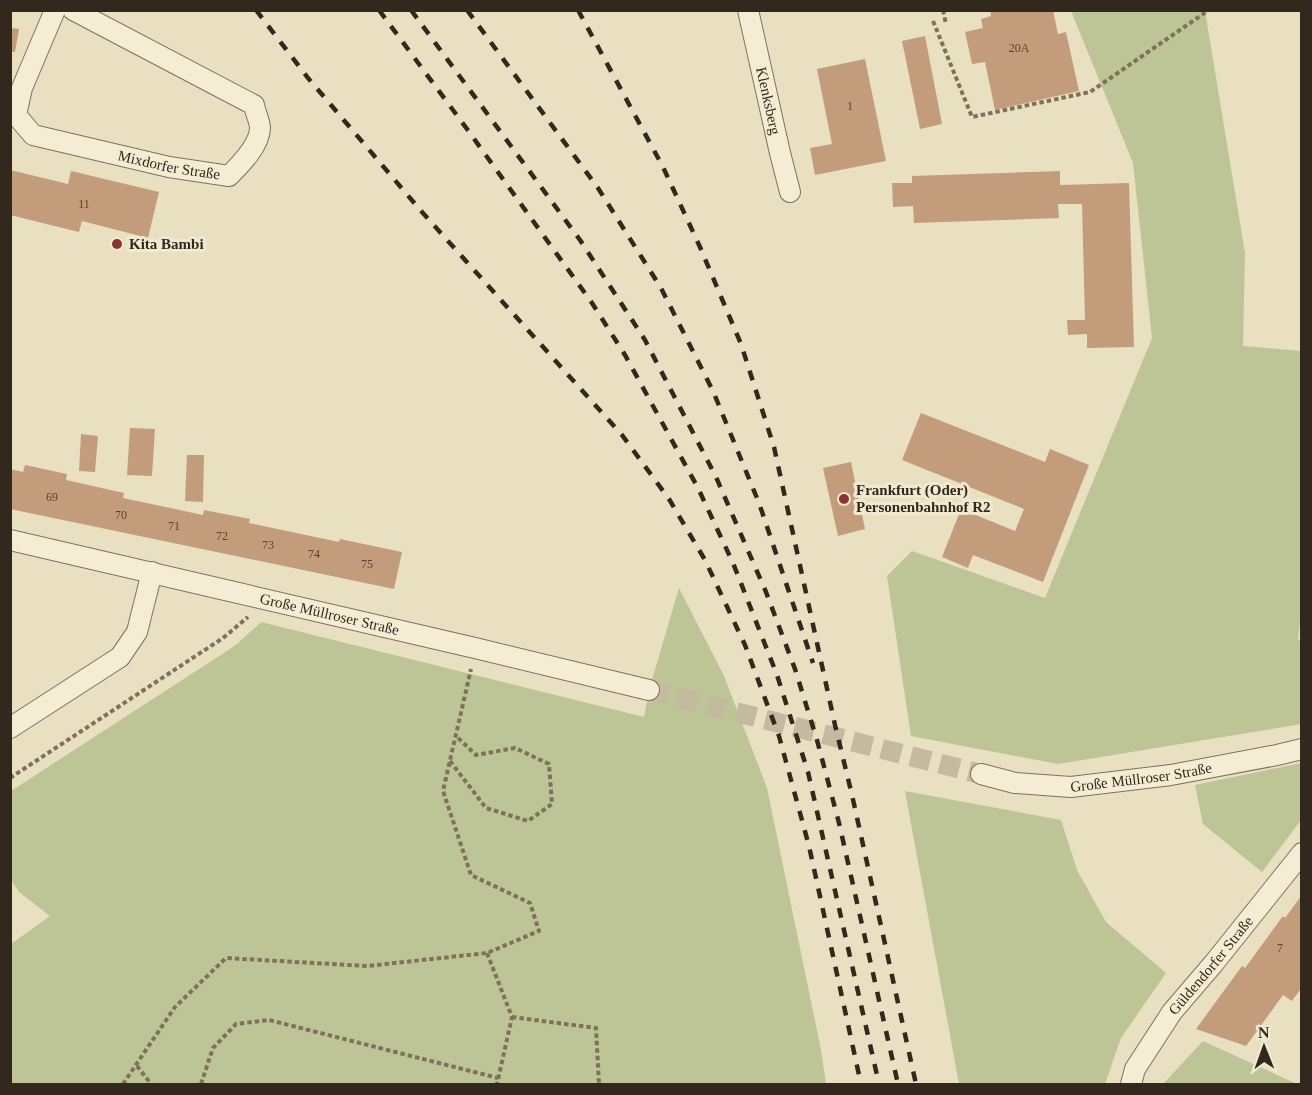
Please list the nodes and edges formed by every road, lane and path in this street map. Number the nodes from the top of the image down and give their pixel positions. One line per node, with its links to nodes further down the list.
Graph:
1 (55, 10): 2 (street, Mixdorfer Straße)
2 (73, 10)
3 (748, 10): 8 (street, Klenksberg)
4 (943, 10): 7 (path)
5 (1209, 10): 6 (path)
6 (933, 21)
7 (946, 24)
8 (790, 192)
9 (10, 540): 10 (street, Große Müllroser Straße)
10 (152, 572): 11 (street, Große Müllroser Straße); 14 (street)
11 (270, 600): 12 (street, Große Müllroser Straße); 19 (path)
12 (475, 648): 13 (street, Große Müllroser Straße); 15 (path)
13 (649, 690)
14 (10, 728)
15 (456, 735): 17 (path); 17 (path)
16 (1302, 749): 18 (street, Große Müllroser Straße)
17 (450, 760): 21 (path)
18 (981, 774)
19 (10, 778)
20 (1302, 853): 30 (street, Güldendorfer Straße)
21 (487, 953): 22 (path); 23 (path)
22 (512, 1017): 24 (path); 29 (path)
23 (137, 1065): 25 (path); 26 (path)
24 (498, 1078): 27 (path); 28 (path)
25 (123, 1084)
26 (151, 1084)
27 (201, 1084)
28 (497, 1084)
29 (599, 1084)
30 (1131, 1084)

